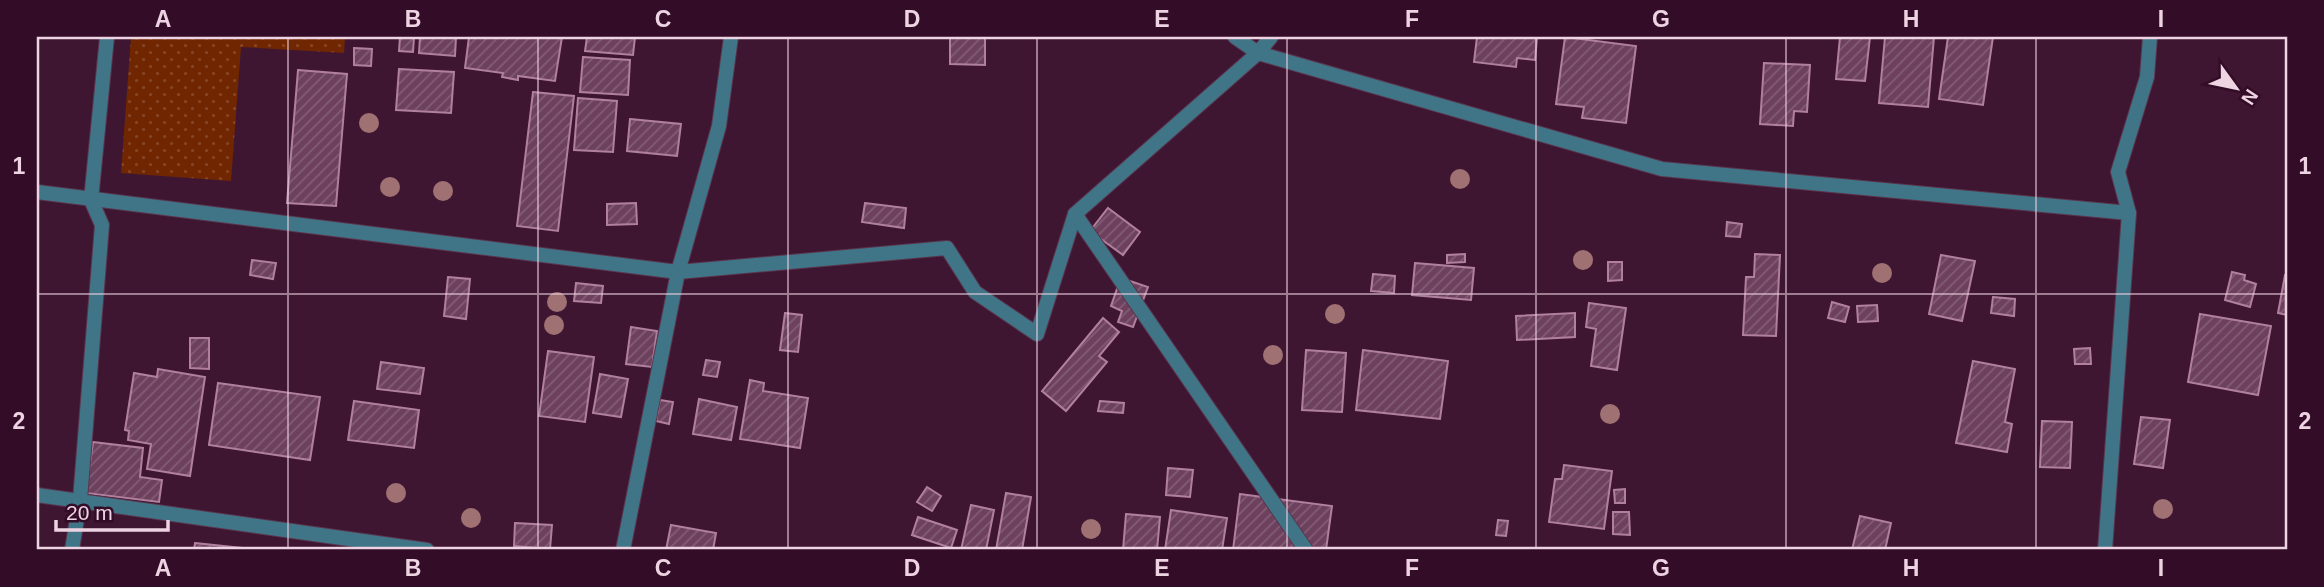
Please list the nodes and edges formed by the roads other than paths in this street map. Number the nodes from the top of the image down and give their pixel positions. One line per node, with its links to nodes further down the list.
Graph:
1 (107, 37): 8 (street)
2 (731, 37): 11 (street)
3 (1235, 37): 6 (street)
4 (1271, 37): 6 (street)
5 (2150, 37): 9 (street)
6 (1258, 53): 9 (street); 10 (street)
7 (37, 192): 8 (street)
8 (91, 200): 11 (street); 13 (street)
9 (2129, 213): 18 (street)
10 (1075, 214): 11 (street); 17 (street)
11 (678, 272): 16 (street)
12 (37, 495): 13 (street)
13 (80, 500): 14 (street); 15 (street)
14 (72, 550)
15 (427, 550)
16 (623, 550)
17 (1306, 550)
18 (2105, 550)

